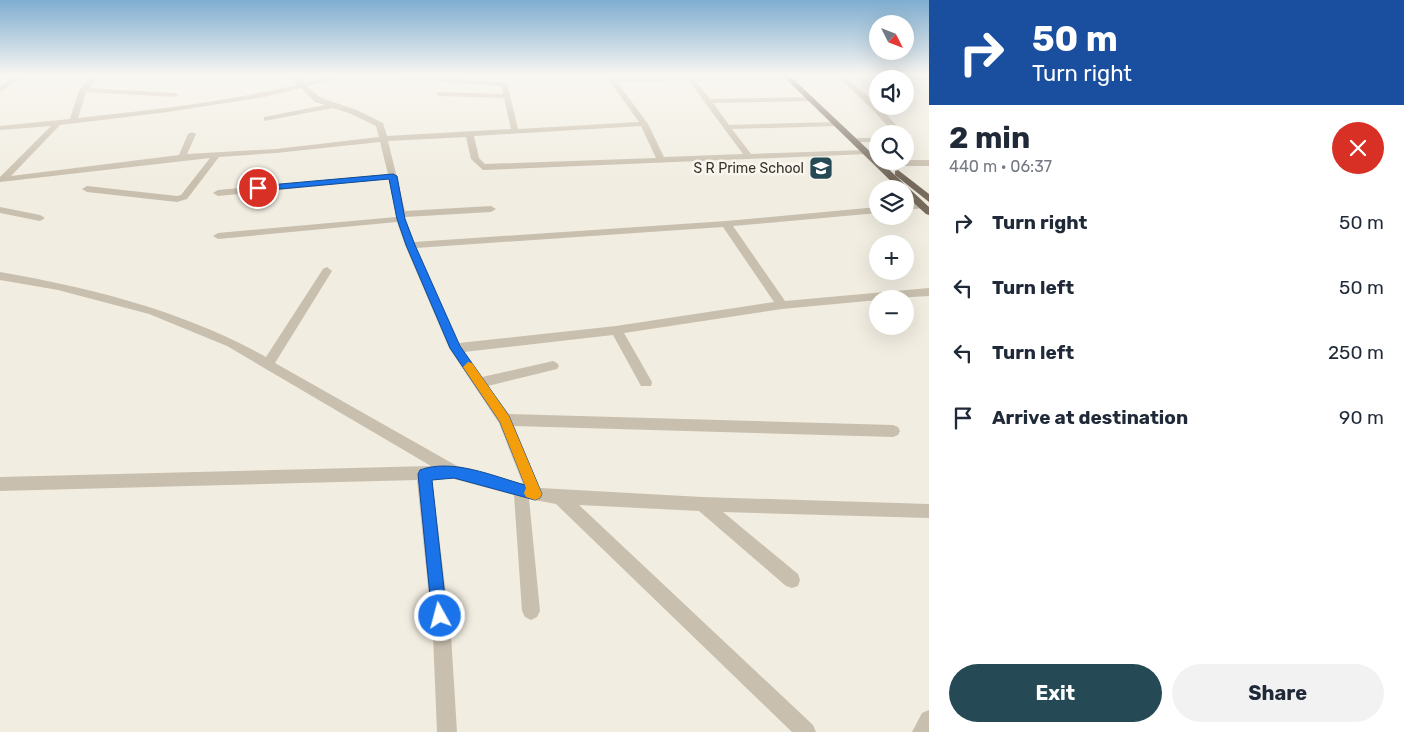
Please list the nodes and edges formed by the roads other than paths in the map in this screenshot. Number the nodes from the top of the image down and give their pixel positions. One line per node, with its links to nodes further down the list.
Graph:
1 (77, 110): 12 (street)
2 (167, 110): 12 (street)
3 (309, 110): 11 (street)
4 (348, 110): 22 (street)
5 (510, 110): 19 (street)
6 (634, 110): 14 (street)
7 (714, 110): 17 (street)
8 (822, 110): 15 (main road)
9 (829, 110): 23 (main road)
10 (878, 110): 16 (street)
11 (267, 119)
12 (73, 122): 13 (street)
13 (58, 123): 18 (street); 36 (street)
14 (644, 124): 19 (street); 30 (street)
15 (836, 124): 17 (street); 26 (main road)
16 (892, 125)
17 (726, 127): 29 (street)
18 (0, 128)
19 (515, 131): 21 (street)
20 (192, 134): 28 (street)
21 (469, 134): 22 (street); 30 (street)
22 (383, 139): 27 (street); 34 (street)
23 (860, 140): 24 (street); 25 (main road)
24 (869, 140)
25 (869, 148)
26 (865, 152): 29 (street); 35 (main road)
27 (216, 155): 28 (street); 37 (street)
28 (182, 157): 36 (street)
29 (748, 157): 30 (street)
30 (661, 160)
31 (914, 163): 32 (street)
32 (929, 163)
33 (893, 170): 40 (main road)
34 (393, 176): 38 (street); 45 (street)
35 (895, 180)
36 (1, 181)
37 (88, 190)
38 (218, 193)
39 (914, 196): 40 (main road)
40 (927, 206): 41 (street)
41 (914, 207)
42 (491, 209): 45 (street)
43 (0, 210): 46 (street)
44 (869, 211): 47 (street)
45 (401, 216): 48 (street); 49 (street)
46 (40, 218)
47 (726, 224): 49 (street); 53 (street)
48 (218, 236)
49 (410, 245): 55 (street)
50 (327, 271): 56 (street)
51 (0, 276): 56 (street)
52 (929, 292): 53 (street)
53 (782, 305): 54 (street)
54 (616, 330): 55 (street); 58 (street)
55 (455, 348): 59 (street)
56 (268, 364): 62 (street)
57 (553, 366): 59 (street)
58 (646, 382)
59 (479, 383): 60 (street)
60 (505, 420): 61 (street); 65 (street)
61 (893, 431)
62 (454, 472): 63 (street); 65 (street)
63 (424, 474): 64 (street); 72 (street)
64 (0, 484)
65 (528, 492): 66 (street); 70 (street)
66 (560, 497): 67 (street); 73 (street)
67 (702, 504): 68 (street); 69 (street)
68 (929, 510)
69 (792, 580)
70 (530, 611)
71 (929, 720): 74 (street)
72 (447, 732)
73 (806, 732)
74 (922, 732)

